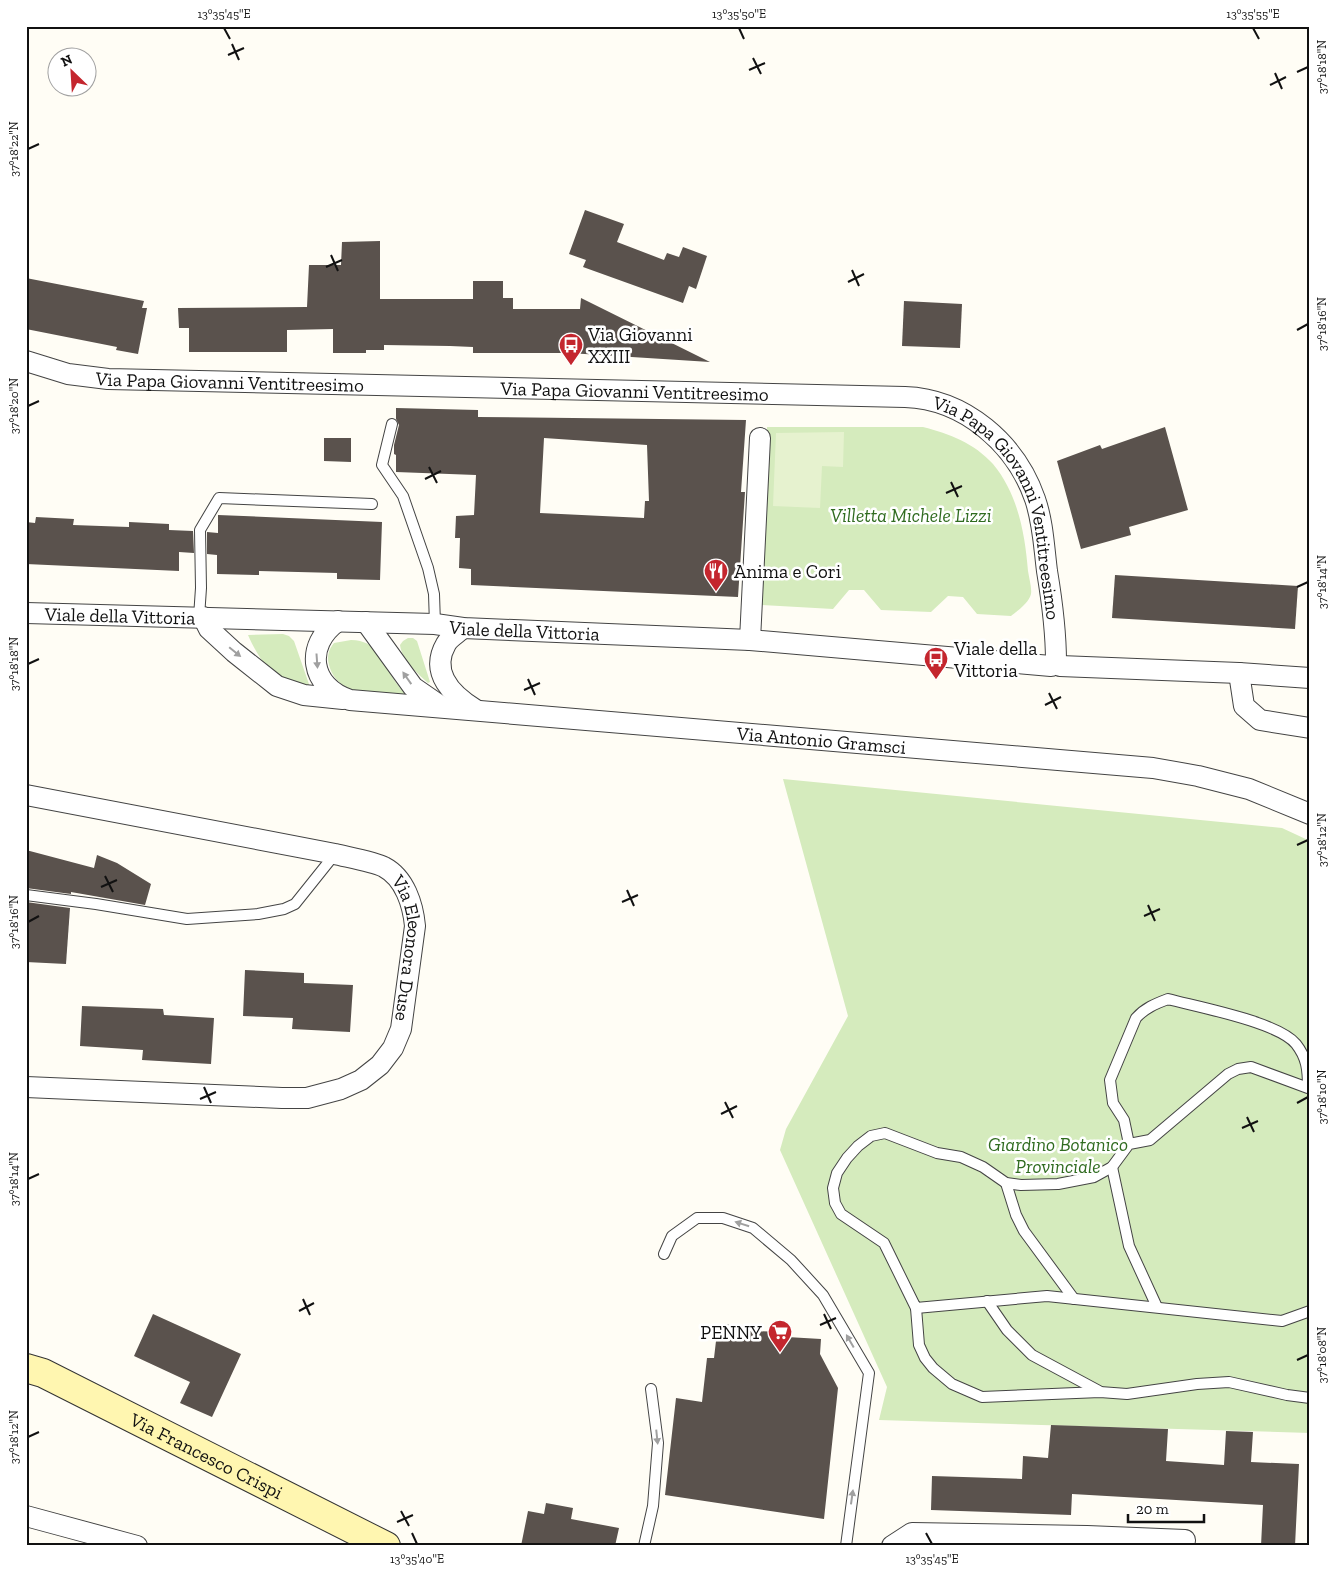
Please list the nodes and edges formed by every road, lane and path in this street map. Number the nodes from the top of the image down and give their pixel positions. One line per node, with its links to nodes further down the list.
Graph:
1 (26, 361): 12 (street, Via Papa Giovanni Ventitreesimo)
2 (392, 424): 9 (lane)
3 (760, 438): 11 (street)
4 (372, 504): 6 (lane)
5 (26, 613): 6 (street, Viale della Vittoria)
6 (201, 617): 7 (street, Viale della Vittoria); 15 (street, Via Antonio Gramsci, one-way to 15)
7 (338, 621): 8 (street, Viale della Vittoria); 15 (street, one-way to 15)
8 (366, 622): 9 (street, Viale della Vittoria); 16 (street, one-way to 8)
9 (435, 624): 10 (street, Viale della Vittoria)
10 (463, 628): 11 (street, Viale della Vittoria); 17 (street)
11 (750, 640): 12 (street, Viale della Vittoria)
12 (1055, 665): 13 (street, Viale della Vittoria)
13 (1239, 673): 14 (street, Viale della Vittoria); 18 (street)
14 (1310, 678)
15 (350, 700): 16 (street, Via Antonio Gramsci)
16 (444, 708): 17 (street, Via Antonio Gramsci)
17 (476, 710): 20 (street, Via Antonio Gramsci)
18 (1310, 728)
19 (26, 795): 21 (street, Via Eleonora Duse)
20 (1310, 814)
21 (335, 854): 22 (lane); 23 (street, Via Eleonora Duse)
22 (26, 895)
23 (26, 1087)
24 (1129, 1144): 24 (lane); 25 (lane)
25 (1112, 1167): 26 (lane); 30 (lane)
26 (1006, 1183): 28 (lane); 31 (lane)
27 (664, 1254): 41 (lane, one-way to 27)
28 (1074, 1299): 29 (lane); 30 (lane)
29 (987, 1302): 31 (lane); 35 (lane)
30 (1157, 1307): 32 (lane)
31 (916, 1308): 35 (lane)
32 (1310, 1311)
33 (26, 1368): 39 (main road, Via Francesco Crispi)
34 (651, 1389): 40 (lane, one-way to 40)
35 (1100, 1392): 36 (lane)
36 (1310, 1398)
37 (26, 1516): 38 (street)
38 (137, 1546)
39 (386, 1546)
40 (644, 1546)
41 (846, 1546)
42 (892, 1546): 43 (street)
43 (1184, 1546)

